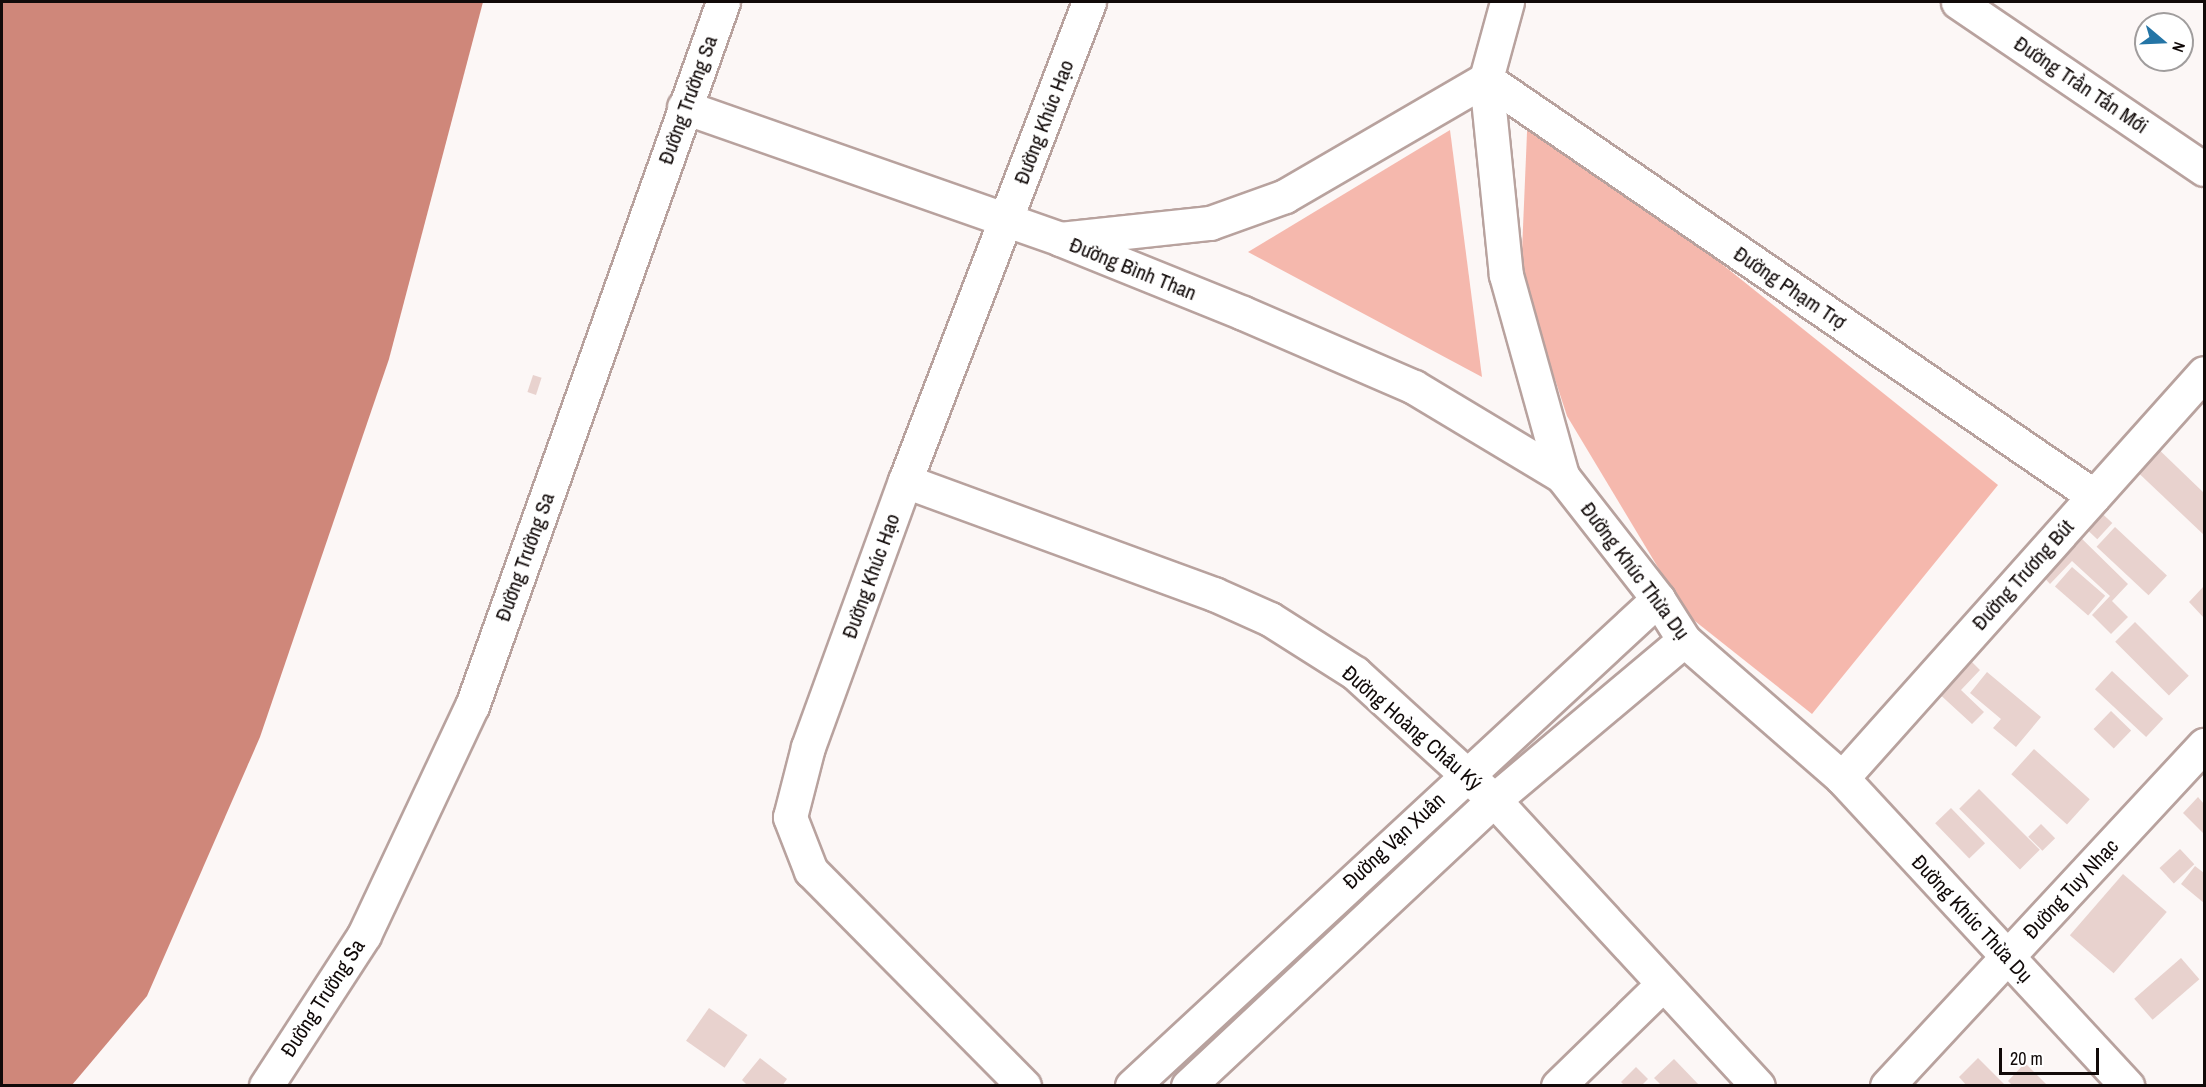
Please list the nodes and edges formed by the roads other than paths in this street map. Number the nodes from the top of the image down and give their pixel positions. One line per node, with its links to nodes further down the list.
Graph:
1 (723, 2): 6 (street, Đường Trường Sa)
2 (1089, 2): 8 (street, Đường Khúc Hạo)
3 (1507, 2): 5 (street, Đường Khúc Thừa Dụ)
4 (1958, 2): 7 (street, Đường Trần Tấn Mới)
5 (1486, 79): 9 (street); 11 (street, Đường Khúc Thừa Dụ); 13 (street, Đường Phạm Trợ)
6 (684, 107): 8 (street, Đường Bình Than); 22 (street, Đường Trường Sa)
7 (2205, 169)
8 (1007, 222): 9 (street, Đường Bình Than); 12 (street, Đường Khúc Hạo)
9 (1060, 239): 11 (street, Đường Bình Than)
10 (2205, 373): 13 (street, Đường Trương Bút)
11 (1563, 476): 14 (street, Đường Khúc Thừa Dụ)
12 (905, 481): 17 (street, Đường Hoàng Châu Ký); 23 (street, Đường Khúc Hạo)
13 (2094, 496): 18 (street, Đường Trương Bút)
14 (1658, 599): 15 (street, Đường Khúc Thừa Dụ); 17 (street, Đường Vạn Xuân)
15 (1684, 640): 18 (street, Đường Khúc Thừa Dụ); 19 (street, Đường Vạn Xuân)
16 (2205, 745): 20 (street, Đường Tuy Nhạc)
17 (1467, 773): 19 (street, Đường Hoàng Châu Ký); 24 (street, Đường Vạn Xuân)
18 (1842, 778): 20 (street, Đường Khúc Thừa Dụ)
19 (1494, 800): 21 (street, Đường Hoàng Châu Ký); 25 (street, Đường Vạn Xuân)
20 (2008, 958): 28 (street, Đường Tuy Nhạc); 29 (street, Đường Khúc Thừa Dụ)
21 (1662, 985): 26 (street); 27 (street, Đường Hoàng Châu Ký)
22 (266, 1086)
23 (1024, 1086)
24 (1132, 1086)
25 (1188, 1086)
26 (1558, 1086)
27 (1758, 1086)
28 (1887, 1086)
29 (2127, 1086)

